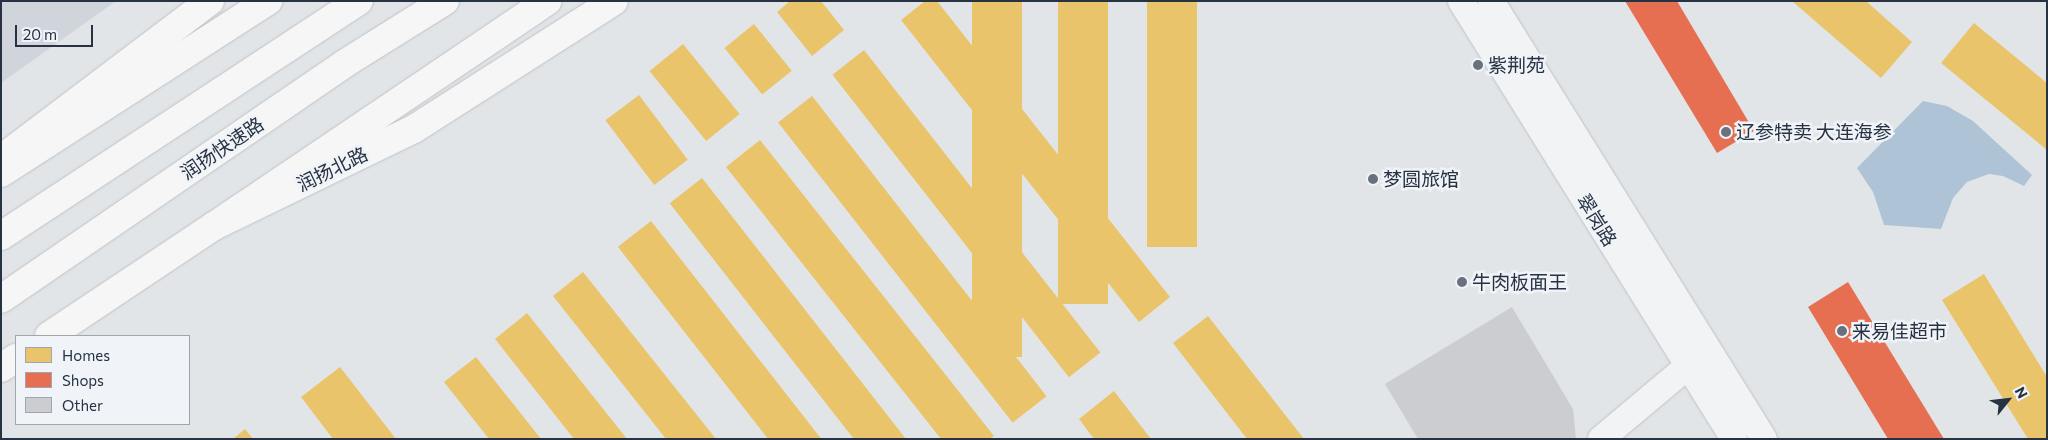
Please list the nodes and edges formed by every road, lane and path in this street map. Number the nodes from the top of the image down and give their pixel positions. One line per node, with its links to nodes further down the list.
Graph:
1 (210, 1): 9 (main road)
2 (268, 1): 10 (main road)
3 (359, 1): 12 (main road)
4 (445, 1): 13 (main road, 润扬快速路)
5 (546, 1): 11 (main road)
6 (614, 1): 11 (main road, 润扬北路)
7 (1461, 1): 16 (street, 翠岗路)
8 (1491, 1): 20 (street, 翠岗路)
9 (1, 159)
10 (1, 173)
11 (214, 226): 14 (main road, 润扬北路)
12 (1, 236)
13 (1, 299)
14 (50, 335)
15 (15, 359): 17 (main road)
16 (1688, 366): 18 (street); 19 (street, 翠岗路)
17 (1, 368)
18 (1601, 439)
19 (1734, 439)
20 (1764, 439)

